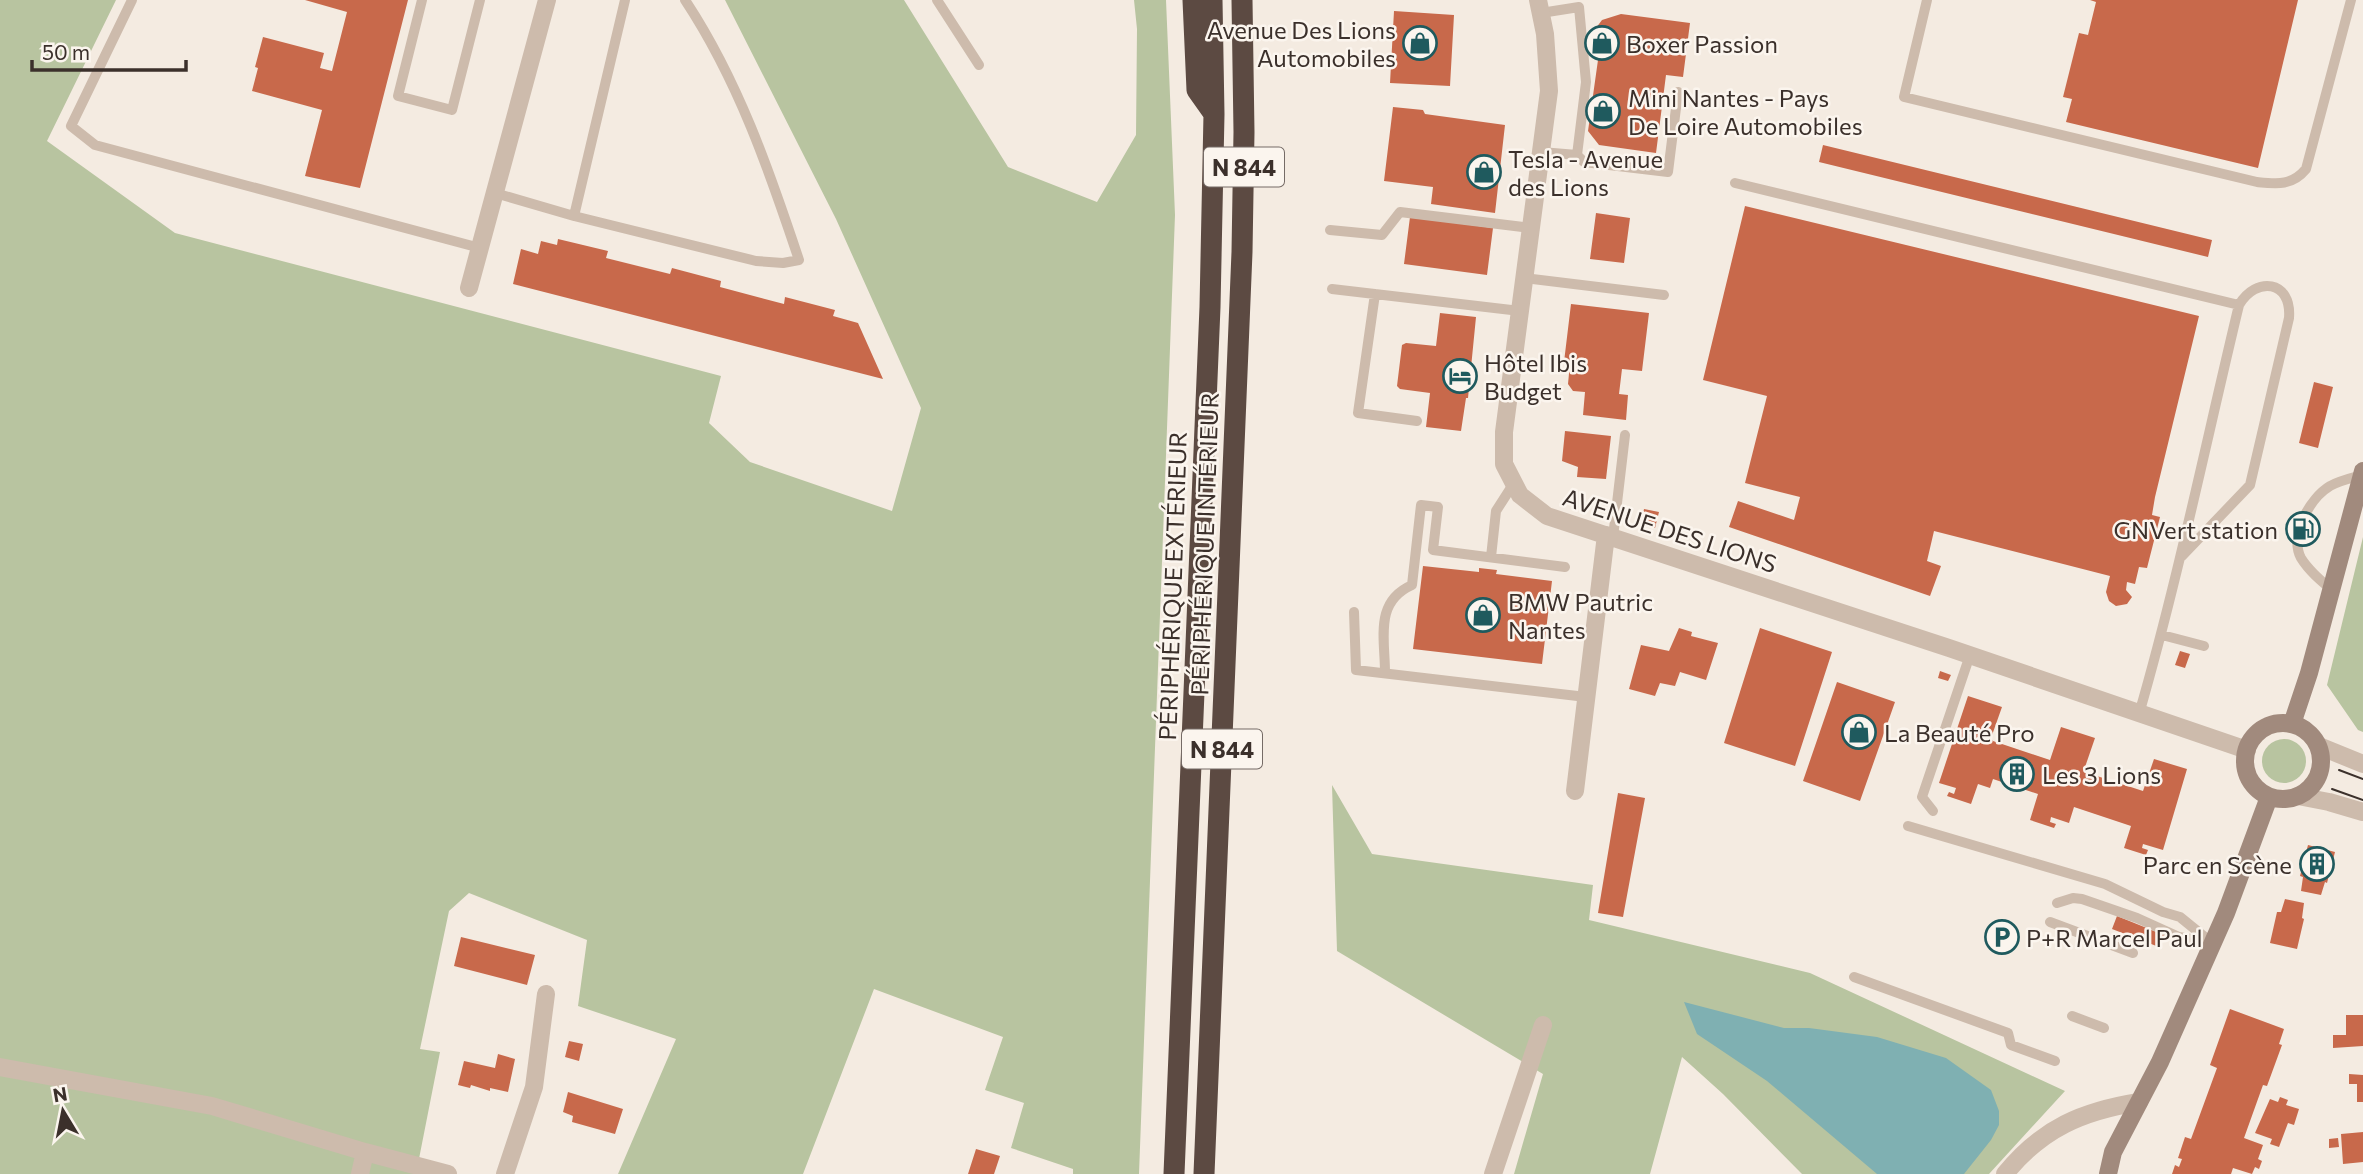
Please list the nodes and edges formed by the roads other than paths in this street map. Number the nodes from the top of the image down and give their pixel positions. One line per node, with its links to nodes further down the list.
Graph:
1 (132, 0): 24 (lane)
2 (422, 0): 3 (lane)
3 (480, 0)
4 (547, 0): 20 (street)
5 (625, 0): 21 (lane)
6 (685, 0): 21 (lane)
7 (937, 0): 14 (lane)
8 (1193, 0): 16 (highway)
9 (1212, 0): 16 (highway, PÉRIPHÉRIQUE EXTÉRIEUR / N 844)
10 (1927, 0): 11 (lane)
11 (2351, 0)
12 (1245, 3): 77 (highway, PÉRIPHÉRIQUE INTÉRIEUR / N 844)
13 (1539, 6): 17 (street, AVENUE DES LIONS); 18 (lane)
14 (979, 65)
15 (1678, 92): 18 (lane)
16 (1214, 114): 76 (highway, PÉRIPHÉRIQUE EXTÉRIEUR / N 844)
17 (1541, 152): 18 (lane); 22 (street, AVENUE DES LIONS)
18 (1577, 155)
19 (1735, 183): 30 (lane)
20 (495, 193): 21 (lane); 24 (street)
21 (574, 216)
22 (1531, 229): 23 (lane); 25 (street, AVENUE DES LIONS)
23 (1330, 230)
24 (480, 248): 26 (street)
25 (1524, 278): 29 (lane); 31 (street, AVENUE DES LIONS)
26 (469, 288)
27 (1332, 289): 28 (lane)
28 (1375, 294): 31 (lane); 32 (lane)
29 (1664, 295)
30 (2239, 305): 37 (lane); 37 (lane)
31 (1520, 311): 35 (street, AVENUE DES LIONS)
32 (1417, 421)
33 (1625, 435): 36 (lane)
34 (2362, 473): 40 (street); 40 (lane)
35 (1514, 483): 36 (street, AVENUE DES LIONS); 38 (lane)
36 (1609, 536): 44 (street, AVENUE DES LIONS); 46 (street)
37 (2182, 556): 42 (lane)
38 (1491, 557): 39 (lane); 45 (lane)
39 (1565, 567)
40 (2332, 590): 48 (street)
41 (1354, 612): 45 (lane)
42 (2161, 635): 43 (lane); 47 (lane)
43 (2204, 646)
44 (1970, 655): 47 (street, AVENUE DES LIONS); 55 (lane)
45 (1385, 673): 46 (lane)
46 (1586, 697): 52 (street)
47 (2139, 714): 50 (street, AVENUE DES LIONS)
48 (2292, 724): 49 (street); 50 (street)
49 (2319, 746): 51 (street); 53 (street)
50 (2247, 750): 54 (street)
51 (2363, 764)
52 (1575, 791)
53 (2298, 796): 54 (street); 56 (street)
54 (2269, 797): 62 (street)
55 (1933, 811)
56 (2363, 813)
57 (1908, 826): 58 (lane)
58 (2132, 897): 60 (lane); 62 (lane)
59 (2057, 903): 60 (lane)
60 (2127, 915): 62 (lane)
61 (2050, 922): 63 (lane)
62 (2213, 943): 71 (street)
63 (2133, 953)
64 (1854, 977): 69 (lane)
65 (546, 994): 75 (street)
66 (2071, 1016): 68 (lane)
67 (1543, 1025): 78 (street)
68 (2104, 1028)
69 (2055, 1061)
70 (0, 1068): 72 (street)
71 (2139, 1102): 79 (street); 80 (street)
72 (365, 1152): 73 (street); 74 (street)
73 (360, 1174)
74 (448, 1174)
75 (505, 1174)
76 (1174, 1174)
77 (1204, 1174)
78 (1493, 1174)
79 (2005, 1174)
80 (2108, 1174)

